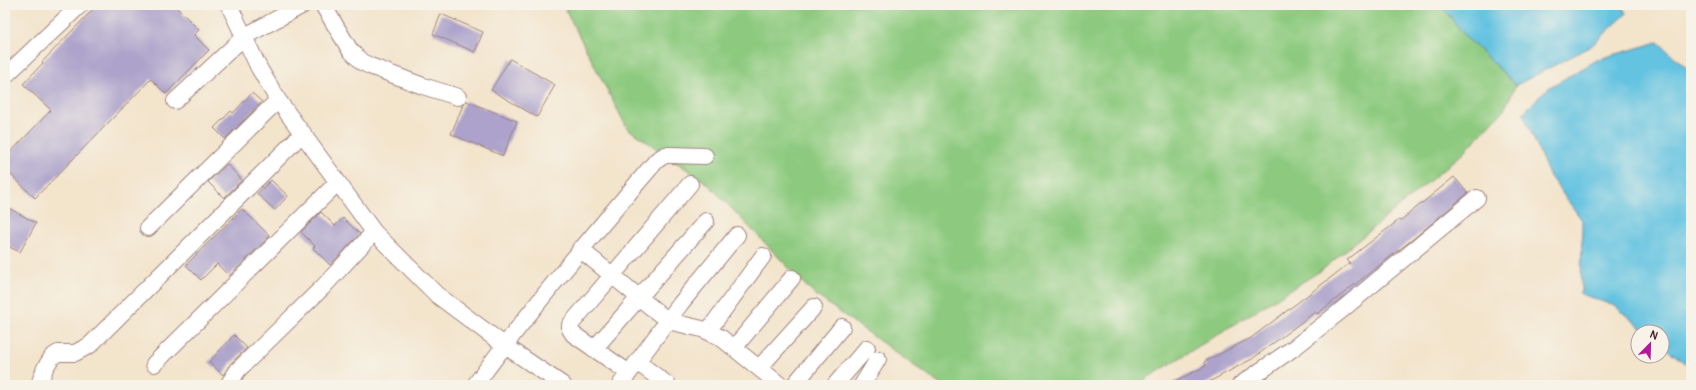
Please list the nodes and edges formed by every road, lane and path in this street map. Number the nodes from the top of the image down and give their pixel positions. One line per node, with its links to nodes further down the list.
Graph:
1 (80, 5): 6 (street)
2 (229, 5): 5 (street)
3 (303, 5): 5 (street)
4 (323, 5): 7 (street)
5 (245, 36): 8 (street); 9 (street)
6 (5, 76)
7 (458, 97)
8 (278, 100): 10 (street); 16 (street)
9 (175, 101)
10 (303, 133): 12 (street); 34 (street)
11 (705, 156): 19 (street)
12 (337, 183): 17 (street); 31 (street)
13 (690, 184): 21 (street)
14 (1477, 198): 43 (street)
15 (706, 221): 23 (street)
16 (148, 228)
17 (374, 232): 28 (street); 35 (street)
18 (736, 235): 25 (street)
19 (580, 249): 21 (street); 28 (street)
20 (763, 256): 27 (street)
21 (612, 275): 23 (street); 30 (street)
22 (792, 278): 29 (street)
23 (639, 297): 25 (street); 30 (street)
24 (814, 307): 32 (street)
25 (668, 321): 27 (street); 33 (street)
26 (842, 327): 40 (street)
27 (708, 331): 29 (street)
28 (504, 345): 36 (street); 37 (street)
29 (734, 348): 32 (street)
30 (594, 349): 33 (street)
31 (154, 364)
32 (759, 368): 39 (street)
33 (628, 373): 38 (street)
34 (39, 385)
35 (228, 385)
36 (475, 385)
37 (563, 385)
38 (668, 385)
39 (780, 385)
40 (794, 385)
41 (835, 385): 42 (street)
42 (862, 385)
43 (1240, 385)

